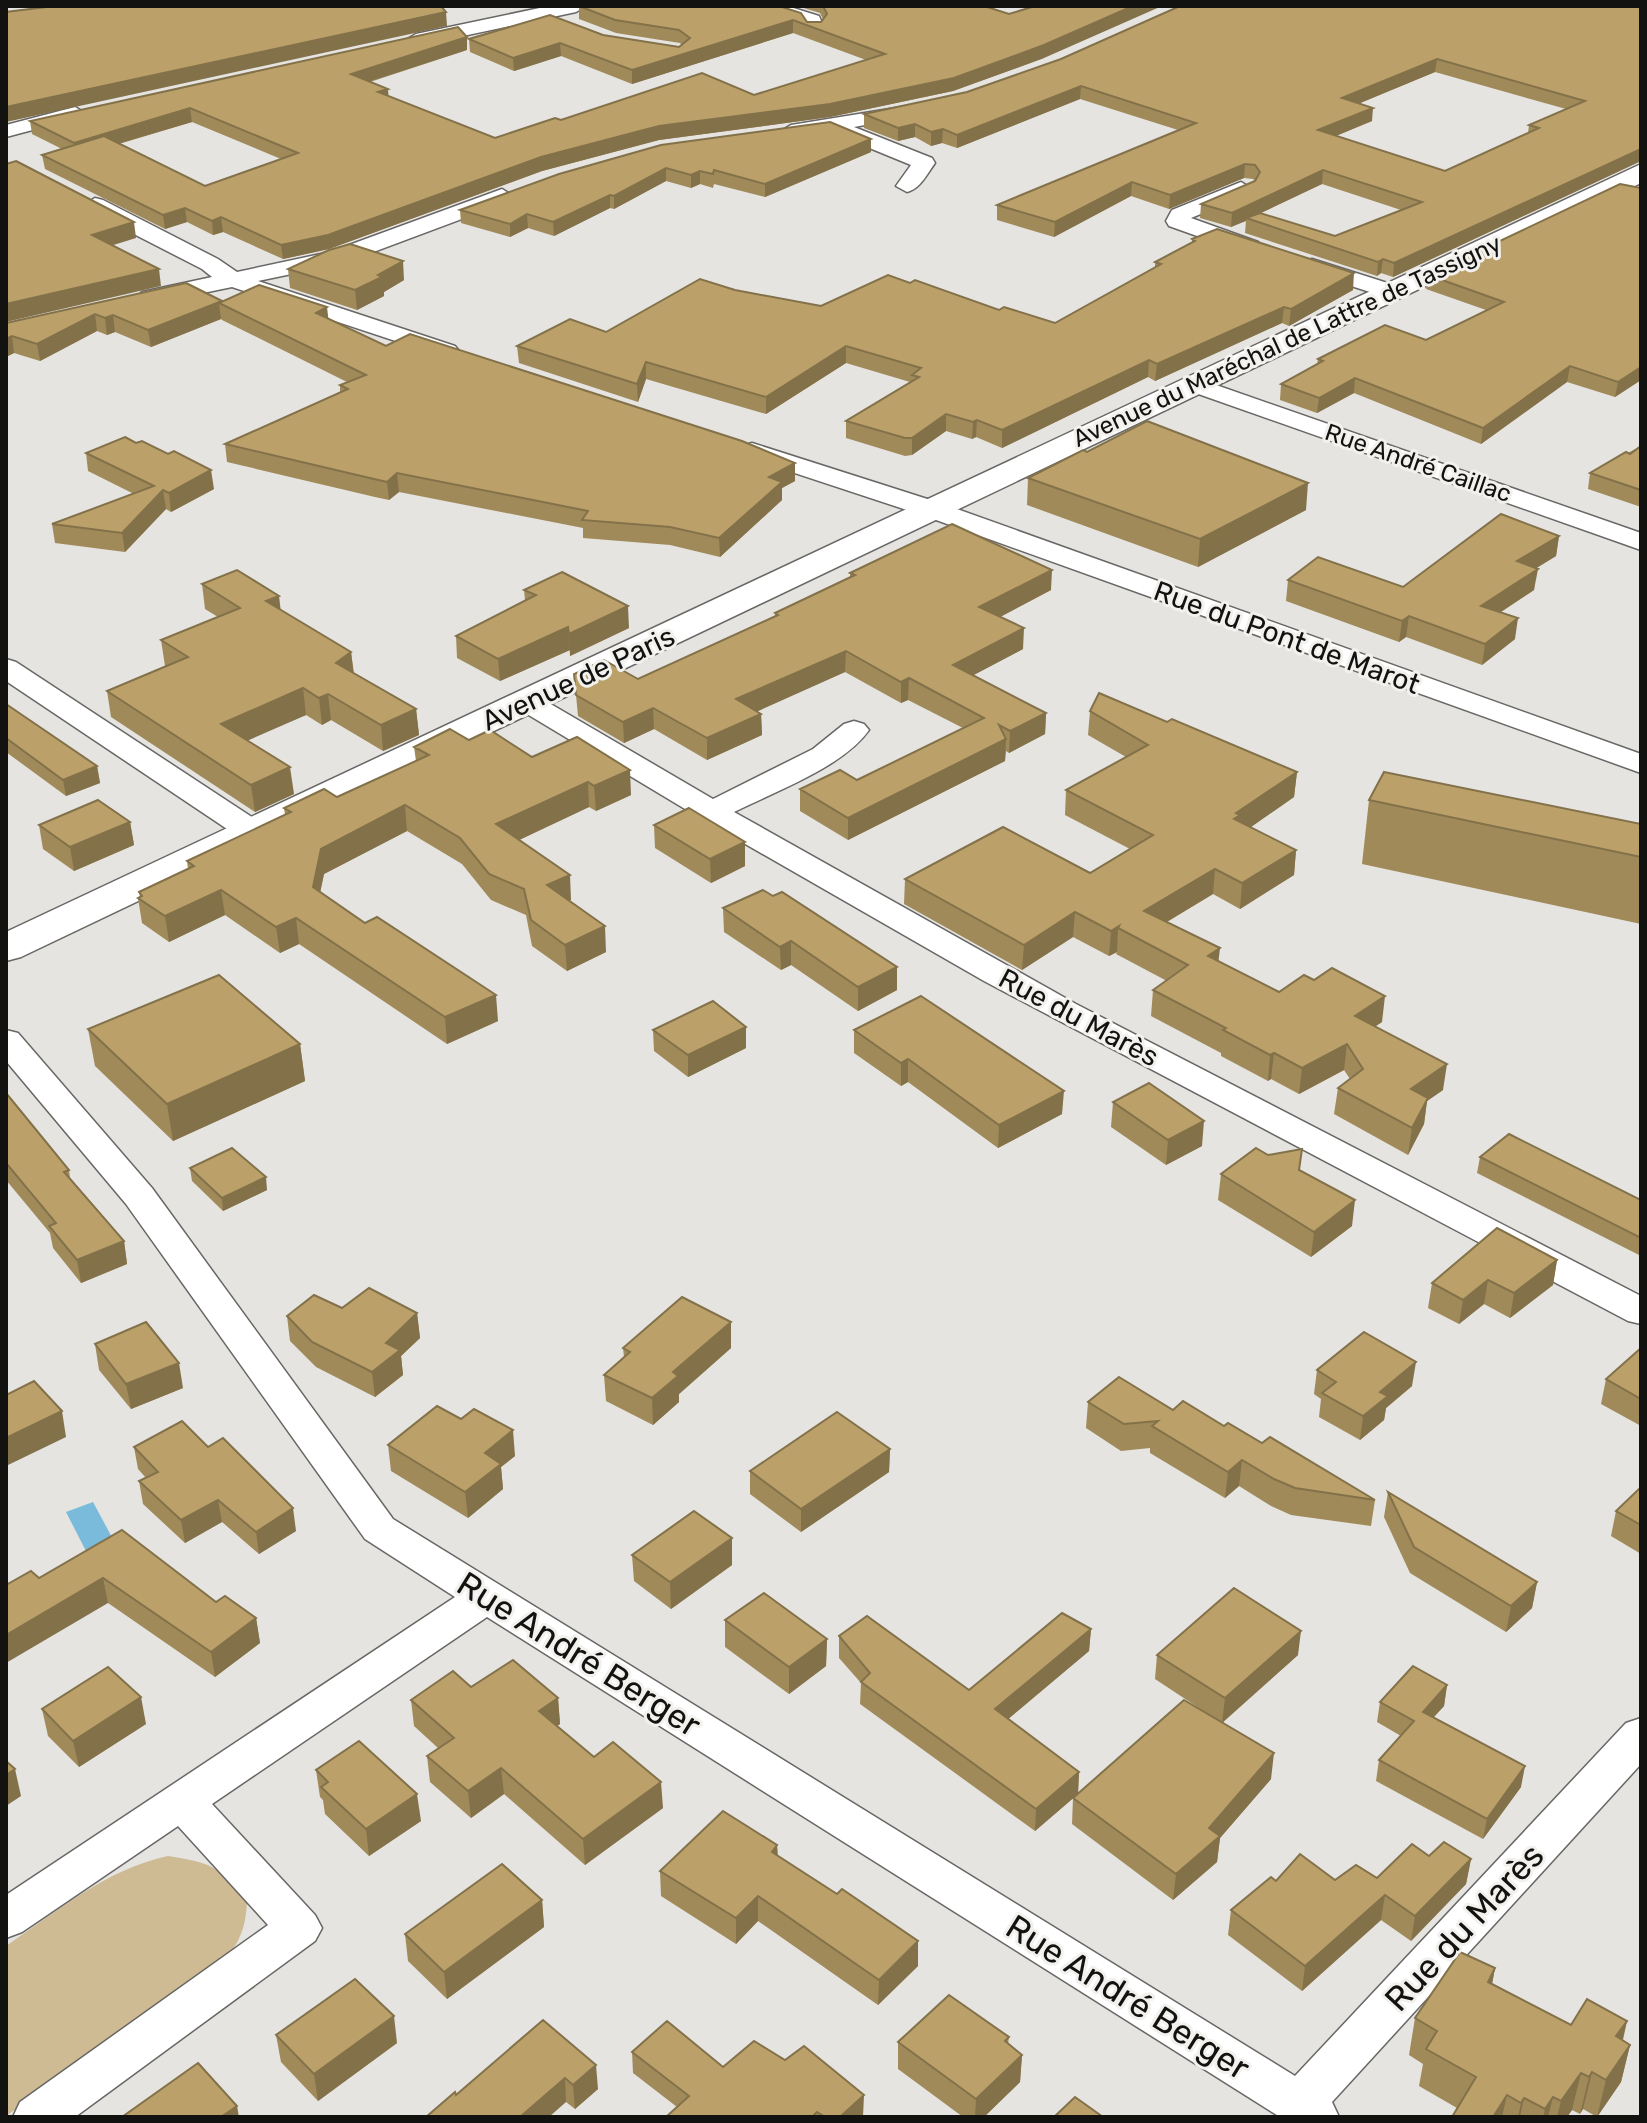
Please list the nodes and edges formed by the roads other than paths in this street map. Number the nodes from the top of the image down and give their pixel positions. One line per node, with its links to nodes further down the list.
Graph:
1 (767, 6): 3 (street)
2 (572, 15): 4 (street)
3 (814, 28)
4 (395, 45)
5 (929, 107): 7 (street)
6 (99, 108): 8 (street)
7 (831, 126): 9 (street); 11 (street)
8 (6, 131)
9 (775, 132)
10 (1641, 172): 14 (main road, Avenue du Maréchal de Lattre de Tassigny)
11 (907, 186)
12 (1245, 187): 17 (street)
13 (520, 190): 16 (street)
14 (1627, 190): 17 (main road, Avenue du Maréchal de Lattre de Tassigny)
15 (74, 194): 16 (street)
16 (234, 280): 18 (street); 19 (street)
17 (1392, 292): 20 (main road, Avenue du Maréchal de Lattre de Tassigny)
18 (129, 302)
19 (467, 357)
20 (1196, 385): 22 (main road, Avenue du Maréchal de Lattre de Tassigny); 23 (street, Rue André Caillac)
21 (722, 441): 22 (street, Rue du Pont de Marot)
22 (934, 510): 25 (main road, Avenue de Paris); 27 (street, Rue du Pont de Marot)
23 (1641, 542)
24 (6, 668): 29 (street)
25 (527, 702): 28 (street, Rue du Marès); 29 (main road, Avenue de Paris)
26 (854, 730): 28 (street)
27 (1641, 764)
28 (711, 812): 32 (street, Rue du Marès)
29 (253, 832): 30 (main road, Avenue de Paris)
30 (6, 948)
31 (6, 1040): 33 (street, Rue André Berger)
32 (1641, 1312)
33 (487, 1596): 35 (street); 37 (street, Rue André Berger)
34 (1641, 1735): 37 (street, Rue du Marès)
35 (182, 1801): 36 (street); 38 (street)
36 (6, 1919)
37 (1308, 2111)
38 (37, 2117)

